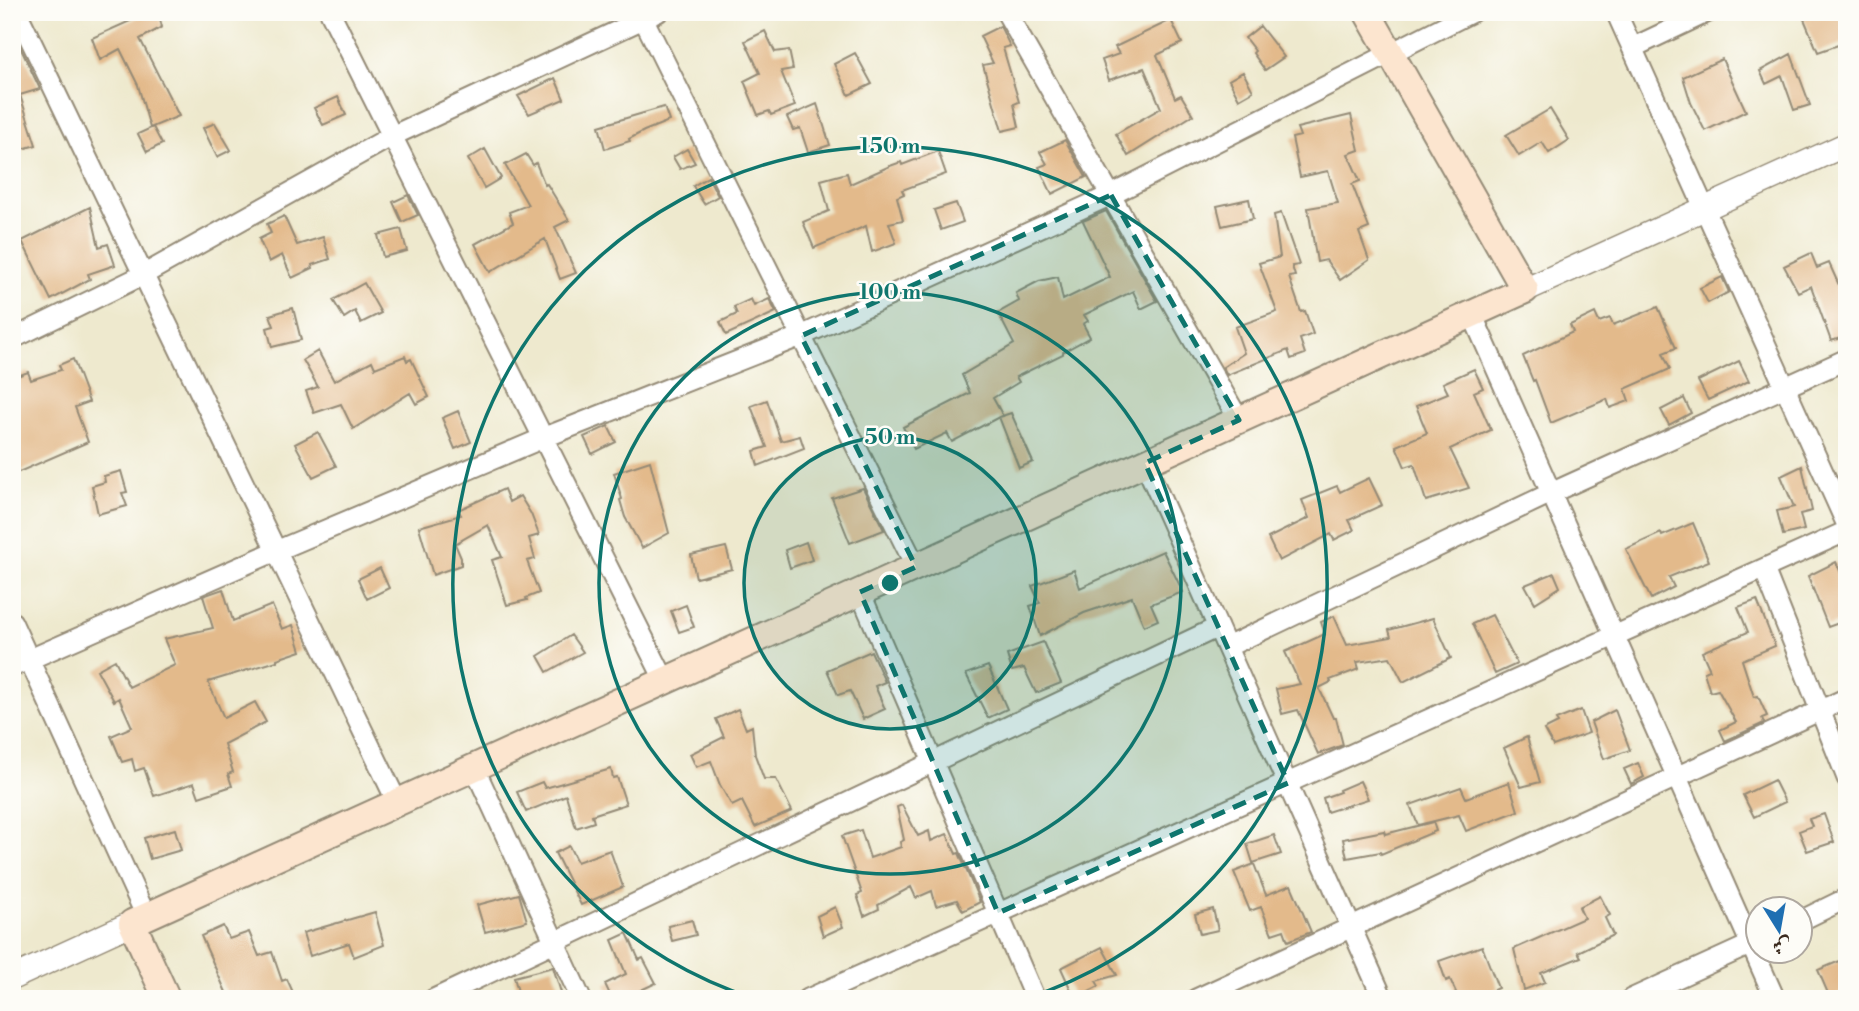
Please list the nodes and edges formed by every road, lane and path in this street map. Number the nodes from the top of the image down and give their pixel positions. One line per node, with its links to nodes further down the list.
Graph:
1 (17, 12): 15 (street)
2 (330, 12): 11 (street)
3 (1006, 12): 13 (street)
4 (1367, 12): 10 (main road)
5 (1472, 12): 10 (street)
6 (1616, 12): 9 (street)
7 (1708, 12): 9 (street)
8 (648, 15): 11 (street); 18 (street)
9 (1632, 48): 14 (street)
10 (1391, 53): 13 (street); 16 (main road)
11 (392, 136): 15 (street); 23 (street)
12 (1847, 144): 14 (street)
13 (1111, 195): 18 (street); 22 (street)
14 (1703, 209): 16 (street); 21 (street)
15 (143, 275): 19 (street); 28 (street)
16 (1525, 290): 17 (main road)
17 (1472, 314): 22 (main road); 25 (street)
18 (801, 336): 23 (street); 29 (street)
19 (12, 339)
20 (1847, 359): 21 (street)
21 (1784, 386): 25 (street); 26 (street)
22 (1239, 420): 24 (main road)
23 (544, 439): 28 (street); 37 (street)
24 (1145, 463): 29 (main road); 33 (street)
25 (1552, 493): 34 (street); 35 (street)
26 (1847, 525)
27 (1847, 531): 30 (street)
28 (276, 551): 36 (street); 45 (street)
29 (916, 566): 31 (main road)
30 (1764, 569): 34 (street); 39 (street)
31 (860, 592): 37 (main road); 40 (street)
32 (12, 622): 36 (street)
33 (1218, 627): 35 (street); 40 (street)
34 (1615, 636): 42 (street); 44 (street)
35 (1227, 646): 44 (street)
36 (21, 663): 49 (street)
37 (665, 681): 41 (main road)
38 (1847, 698): 39 (street)
39 (1820, 710): 42 (street); 43 (street)
40 (933, 762): 47 (street); 52 (street)
41 (474, 767): 45 (main road); 52 (street)
42 (1677, 776): 50 (street); 51 (street)
43 (1847, 778)
44 (1288, 783): 47 (street); 51 (street)
45 (397, 802): 49 (main road)
46 (1847, 898): 48 (street)
47 (998, 913): 59 (street); 60 (street)
48 (1814, 914)
49 (139, 919): 55 (street); 56 (main road)
50 (1744, 921)
51 (1352, 926): 61 (street); 62 (street)
52 (555, 942): 57 (street); 58 (street)
53 (1744, 948): 63 (street)
54 (1762, 965): 64 (street)
55 (12, 978)
56 (166, 999)
57 (435, 999)
58 (582, 999)
59 (808, 999)
60 (1035, 999)
61 (1196, 999)
62 (1383, 999)
63 (1631, 999)
64 (1775, 999)

